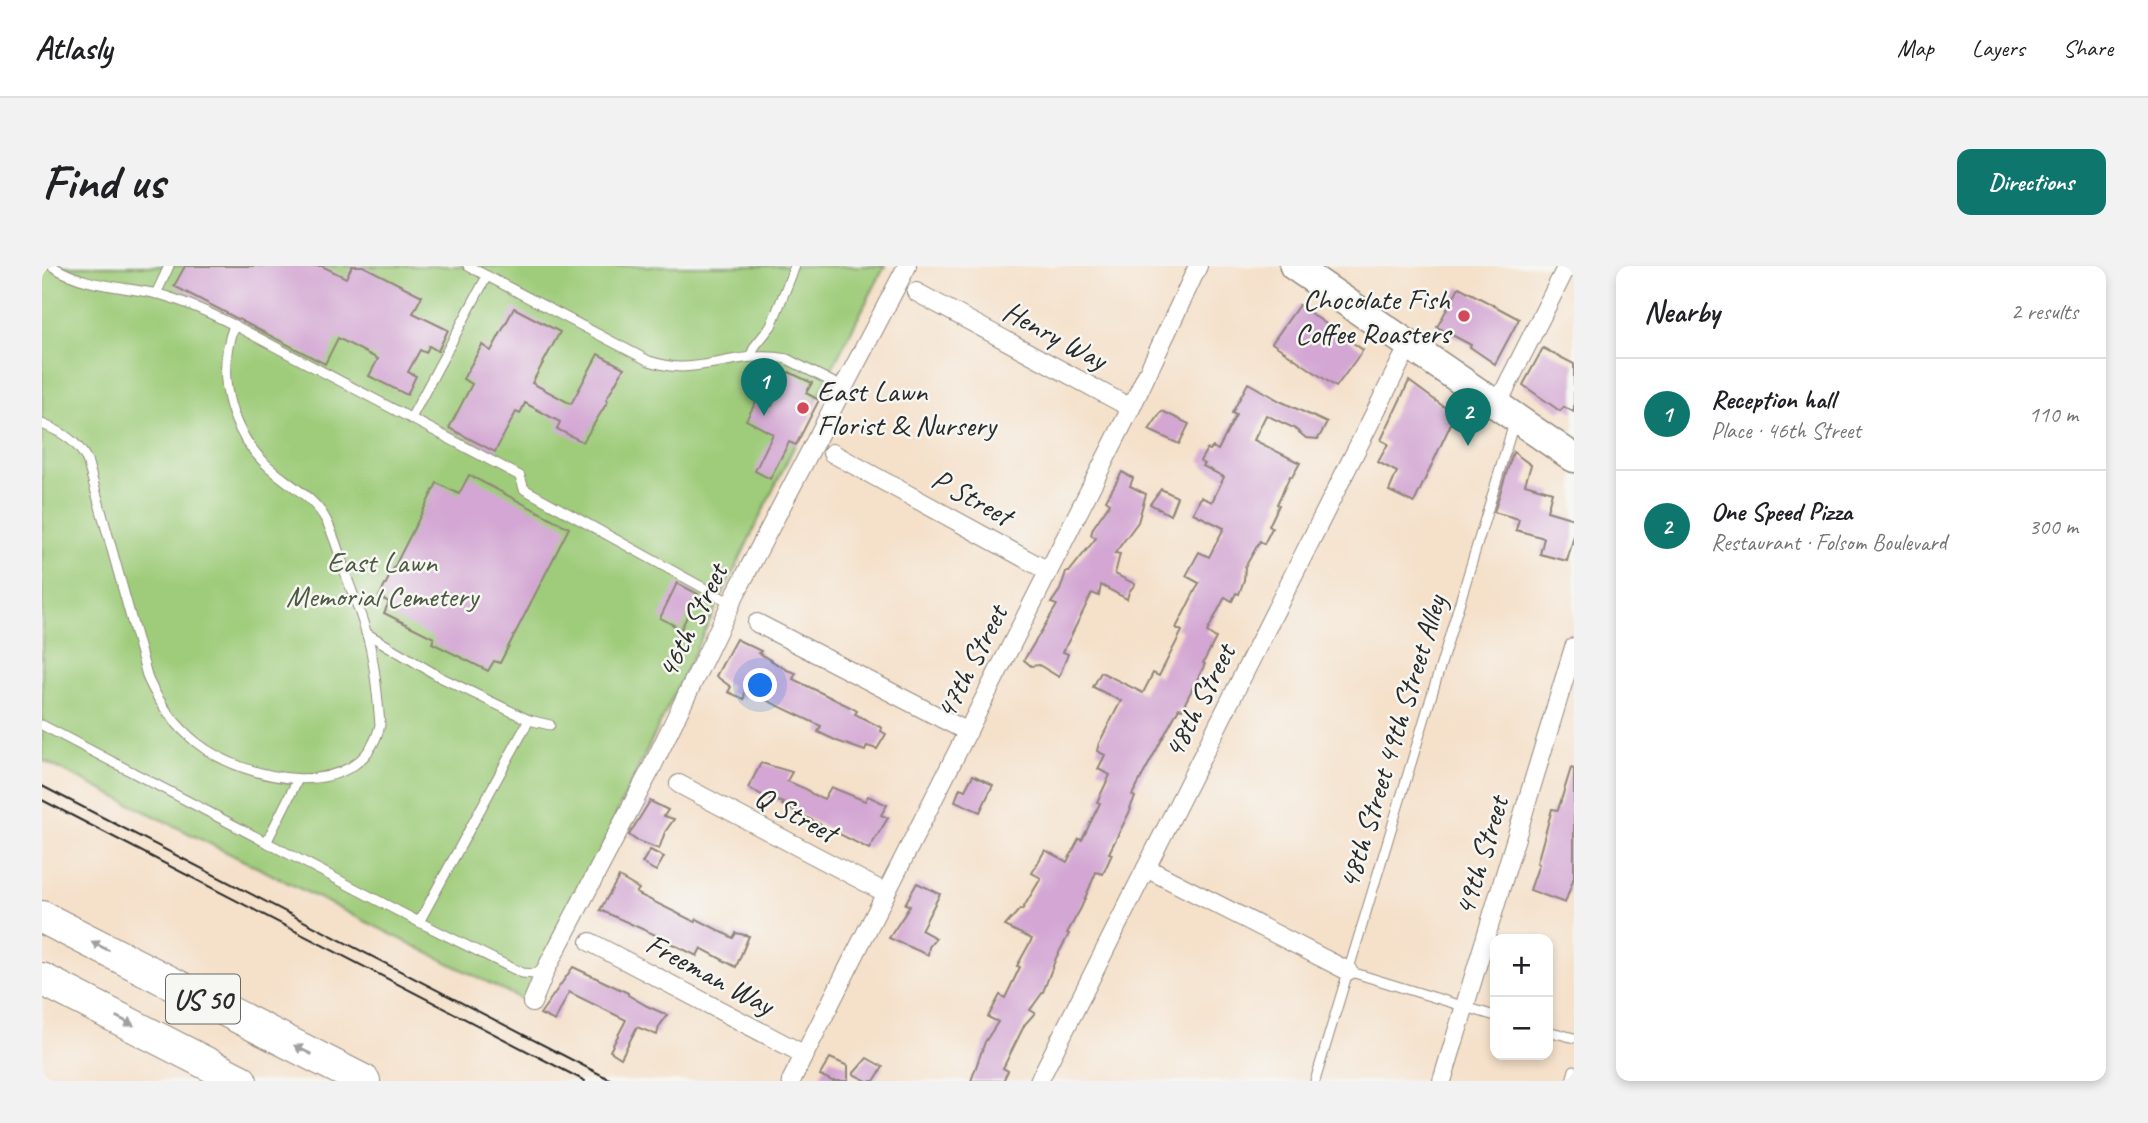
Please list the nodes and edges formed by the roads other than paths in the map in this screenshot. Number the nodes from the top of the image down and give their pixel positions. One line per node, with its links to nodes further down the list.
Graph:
1 (52, 266): 11 (lane)
2 (169, 266): 11 (lane)
3 (468, 266): 9 (lane)
4 (795, 266): 14 (lane)
5 (907, 266): 15 (street, 46th Street)
6 (1198, 266): 16 (street, 47th Street)
7 (1294, 266): 13 (main road)
8 (1562, 268): 17 (street)
9 (487, 275): 14 (lane); 18 (lane)
10 (916, 292): 16 (street, Henry Way)
11 (156, 294): 12 (lane)
12 (234, 325): 18 (lane); 25 (lane)
13 (1409, 345): 17 (main road); 34 (street, 48th Street)
14 (750, 357): 15 (lane)
15 (844, 388): 23 (street, 46th Street)
16 (1131, 408): 22 (street, 47th Street)
17 (1506, 411): 21 (main road); 40 (lane, 48th Street 49th Street Alley)
18 (411, 418): 23 (lane)
19 (42, 424): 31 (lane)
20 (832, 453): 22 (street, P Street)
21 (1574, 458)
22 (1048, 571): 30 (street, 47th Street)
23 (731, 603): 39 (street, 46th Street)
24 (757, 623): 30 (street)
25 (366, 634): 27 (lane); 31 (lane)
26 (1574, 647): 43 (street, 49th Street)
27 (528, 720): 29 (lane); 37 (lane)
28 (42, 725): 33 (lane)
29 (550, 725)
30 (968, 732): 35 (street, 47th Street)
31 (298, 779): 33 (lane)
32 (679, 784): 35 (street, Q Street)
33 (267, 841): 37 (lane)
34 (1146, 868): 40 (street); 52 (street, 48th Street)
35 (886, 893): 47 (street, 47th Street)
36 (42, 917): 50 (highway, US 50, one-way to 36)
37 (419, 922): 39 (lane)
38 (590, 942): 47 (street, Freeman Way)
39 (547, 969): 42 (street, 46th Street)
40 (1348, 971): 43 (lane); 53 (lane, 48th Street 49th Street Alley)
41 (42, 979): 49 (highway, US 50, one-way to 49)
42 (531, 1003)
43 (1464, 1008): 44 (lane); 54 (street, 49th Street)
44 (1490, 1015)
45 (1553, 1032): 46 (lane)
46 (1574, 1038)
47 (805, 1055): 51 (street, 47th Street)
48 (1574, 1070): 55 (lane)
49 (241, 1081)
50 (364, 1081)
51 (792, 1081)
52 (1039, 1081)
53 (1315, 1081)
54 (1442, 1081)
55 (1570, 1081)

